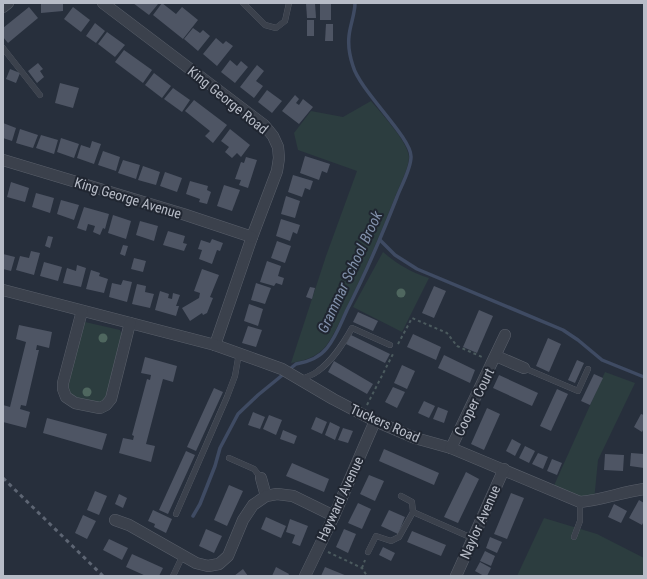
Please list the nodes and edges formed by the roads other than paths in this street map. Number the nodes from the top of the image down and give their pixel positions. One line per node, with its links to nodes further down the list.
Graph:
1 (8, 3): 5 (street)
2 (103, 3): 9 (street, King George Road)
3 (243, 3): 4 (lane)
4 (289, 3)
5 (3, 7)
6 (3, 48): 7 (lane)
7 (40, 95)
8 (3, 160): 9 (street, King George Avenue)
9 (252, 237): 14 (street, King George Road)
10 (3, 290): 11 (street, Tuckers Road)
11 (82, 311): 12 (street, Tuckers Road); 12 (street)
12 (130, 323): 14 (street, Tuckers Road)
13 (505, 335): 17 (street, Cooper Court)
14 (215, 345): 16 (street, Tuckers Road)
15 (390, 345): 20 (lane)
16 (240, 353): 20 (street, Tuckers Road); 31 (lane)
17 (494, 359): 18 (street, Cooper Court); 22 (street, Cooper Court)
18 (524, 368): 19 (lane)
19 (588, 369)
20 (291, 374): 21 (street, Tuckers Road)
21 (374, 421): 22 (street, Tuckers Road); 32 (street, Hayward Avenue)
22 (451, 448): 24 (street, Tuckers Road)
23 (228, 458): 25 (lane)
24 (504, 469): 29 (street, Tuckers Road); 35 (street, Naylor Avenue)
25 (261, 478): 27 (street)
26 (644, 489): 29 (street)
27 (266, 496): 32 (street); 37 (street)
28 (401, 496): 30 (lane)
29 (580, 502): 34 (lane)
30 (413, 512): 35 (lane); 36 (lane)
31 (176, 514)
32 (334, 516): 39 (street, Hayward Avenue)
33 (115, 520): 37 (street)
34 (574, 537)
35 (472, 538): 40 (street, Naylor Avenue)
36 (368, 552)
37 (183, 555): 38 (lane)
38 (173, 576)
39 (305, 576)
40 (456, 576)

